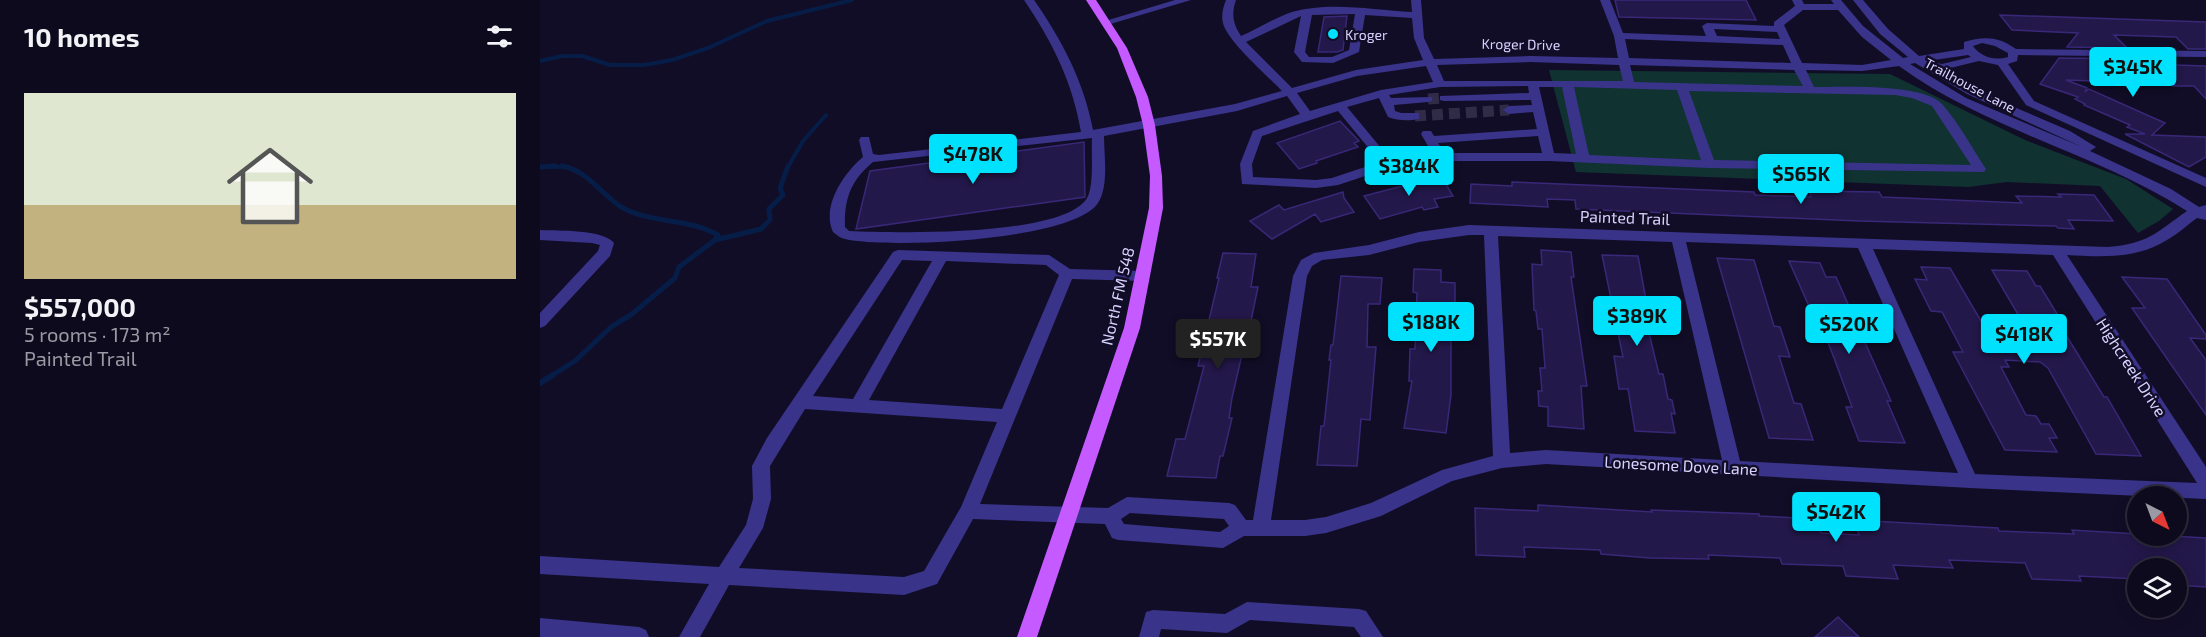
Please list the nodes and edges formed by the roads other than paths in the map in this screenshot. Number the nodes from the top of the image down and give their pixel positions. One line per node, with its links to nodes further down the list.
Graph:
1 (1029, 0): 48 (street)
2 (1091, 0): 14 (main road, North FM 548)
3 (1186, 0): 8 (street)
4 (1232, 0): 18 (street)
5 (1416, 0): 13 (street)
6 (1605, 0): 16 (street)
7 (1858, 0): 23 (street, Trailhouse Lane)
8 (1161, 3): 14 (street)
9 (1799, 3): 10 (street); 15 (street)
10 (1839, 3): 28 (street, Trailhouse Lane)
11 (1307, 12): 12 (street); 12 (street); 18 (street)
12 (1360, 13): 13 (street)
13 (1416, 15): 26 (street)
14 (1107, 22): 45 (main road, North FM 548)
15 (1780, 28): 17 (street); 19 (street)
16 (1619, 36): 17 (street); 25 (street)
17 (1713, 39): 19 (street)
18 (1239, 41): 37 (street)
19 (1786, 42): 29 (street)
20 (1970, 51): 21 (street); 23 (street); 24 (street)
21 (2013, 52): 22 (street); 27 (street)
22 (2206, 54)
23 (1919, 58): 28 (street); 30 (street, Trailhouse Lane)
24 (1980, 58): 27 (street); 30 (street)
25 (1624, 61): 26 (street, Kroger Drive); 29 (street, Kroger Drive); 34 (street)
26 (1431, 62): 33 (street); 37 (street, Kroger Drive)
27 (2001, 62): 57 (street)
28 (1899, 63): 29 (street, Kroger Drive); 30 (street); 56 (street, Trailhouse Lane)
29 (1798, 66): 36 (street)
30 (1930, 66): 56 (street, Trailhouse Lane)
31 (1533, 82): 32 (street); 33 (street); 41 (street)
32 (1567, 83): 34 (street); 53 (street)
33 (1440, 84): 38 (street)
34 (1629, 85): 35 (street)
35 (1682, 87): 36 (street); 55 (street)
36 (1810, 90): 55 (street)
37 (1290, 92): 44 (street); 45 (street, Kroger Drive)
38 (1385, 98): 40 (street); 42 (street); 46 (street)
39 (1444, 98): 41 (street)
40 (1428, 99)
41 (1537, 102): 43 (street); 47 (street)
42 (1340, 106): 44 (street); 54 (street)
43 (1509, 110)
44 (1307, 116): 54 (street)
45 (1149, 125): 48 (street, Kroger Drive); 66 (main road, North FM 548)
46 (1421, 126): 47 (street); 51 (street)
47 (1544, 132): 50 (street)
48 (1093, 134): 52 (street, Kroger Drive); 52 (street)
49 (865, 140): 52 (street)
50 (1549, 156): 51 (street); 53 (street)
51 (1442, 157): 54 (street)
52 (870, 158)
53 (1583, 158): 55 (street)
54 (1388, 164)
55 (1709, 164)
56 (2112, 164): 58 (street, Trailhouse Lane)
57 (2206, 183)
58 (2203, 212): 63 (street, Painted Trail)
59 (1491, 230): 61 (street, Painted Trail); 71 (street); 80 (street, Painted Trail)
60 (540, 236): 67 (street)
61 (1678, 237): 62 (street, Painted Trail); 72 (street)
62 (1864, 245): 63 (street, Painted Trail); 73 (street)
63 (2058, 252): 74 (street, Highcreek Drive)
64 (942, 256): 65 (street); 68 (street); 69 (street)
65 (1067, 274): 66 (street); 70 (street)
66 (1143, 276): 77 (main road, North FM 548)
67 (540, 322)
68 (801, 402): 69 (street); 82 (street)
69 (858, 406): 70 (street)
70 (1008, 416): 76 (street)
71 (1502, 460): 72 (street, Lonesome Dove Lane); 80 (street, Lonesome Dove Lane)
72 (1733, 468): 73 (street, Lonesome Dove Lane)
73 (1970, 481): 75 (street, Lonesome Dove Lane)
74 (2206, 482)
75 (2206, 491)
76 (968, 511): 77 (street); 82 (street)
77 (1070, 515): 78 (street); 87 (main road, North FM 548)
78 (1111, 516): 79 (street); 79 (street, Lonesome Dove Lane)
79 (1241, 528): 80 (street, Lonesome Dove Lane)
80 (1261, 529)
81 (540, 565): 82 (street)
82 (724, 576): 86 (street)
83 (540, 628): 85 (street)
84 (1226, 631): 88 (street); 89 (street)
85 (639, 637)
86 (689, 637)
87 (1028, 637)
88 (1149, 637)
89 (1373, 637)

